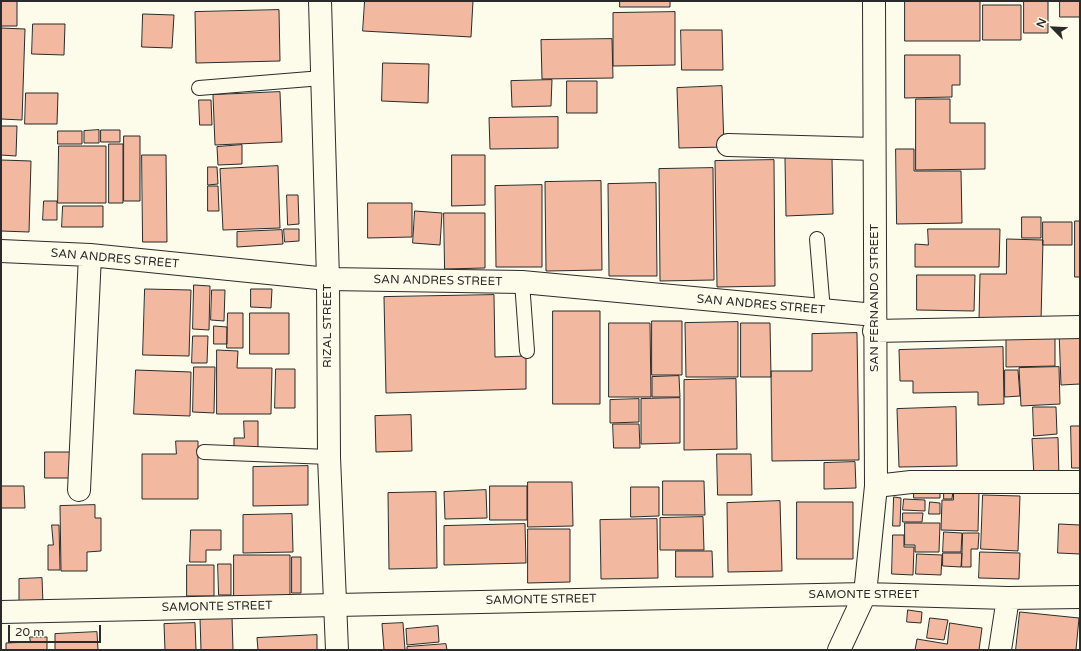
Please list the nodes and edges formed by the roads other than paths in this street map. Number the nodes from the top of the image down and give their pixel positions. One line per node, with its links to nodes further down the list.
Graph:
1 (320, 1): 3 (street, RIZAL STREET)
2 (874, 1): 6 (street, SAN FERNANDO STREET)
3 (322, 78): 4 (lane); 10 (street, RIZAL STREET)
4 (199, 88)
5 (728, 145): 6 (street)
6 (874, 149): 13 (street, SAN FERNANDO STREET)
7 (817, 239): 12 (lane)
8 (1, 251): 9 (street, SAN ANDRES STREET)
9 (90, 255): 10 (street, SAN ANDRES STREET); 20 (street)
10 (328, 279): 11 (street, SAN ANDRES STREET); 17 (street, RIZAL STREET)
11 (522, 282): 12 (street, SAN ANDRES STREET); 15 (lane)
12 (823, 311): 13 (street, SAN ANDRES STREET)
13 (875, 323): 14 (street, SAN ANDRES STREET); 19 (street, SAN FERNANDO STREET)
14 (1080, 327)
15 (527, 351)
16 (204, 452): 17 (lane)
17 (329, 457): 24 (street, RIZAL STREET)
18 (1080, 482): 19 (street)
19 (876, 486): 21 (street, SAN FERNANDO STREET)
20 (79, 490)
21 (865, 594): 23 (street, SAMONTE STREET); 24 (street, SAMONTE STREET); 27 (street, SAN FERNANDO STREET)
22 (1080, 597): 23 (street, SAMONTE STREET)
23 (1008, 598): 28 (street)
24 (336, 604): 25 (street, SAMONTE STREET); 26 (street, RIZAL STREET)
25 (1, 612)
26 (337, 650)
27 (839, 650)
28 (1000, 650)

